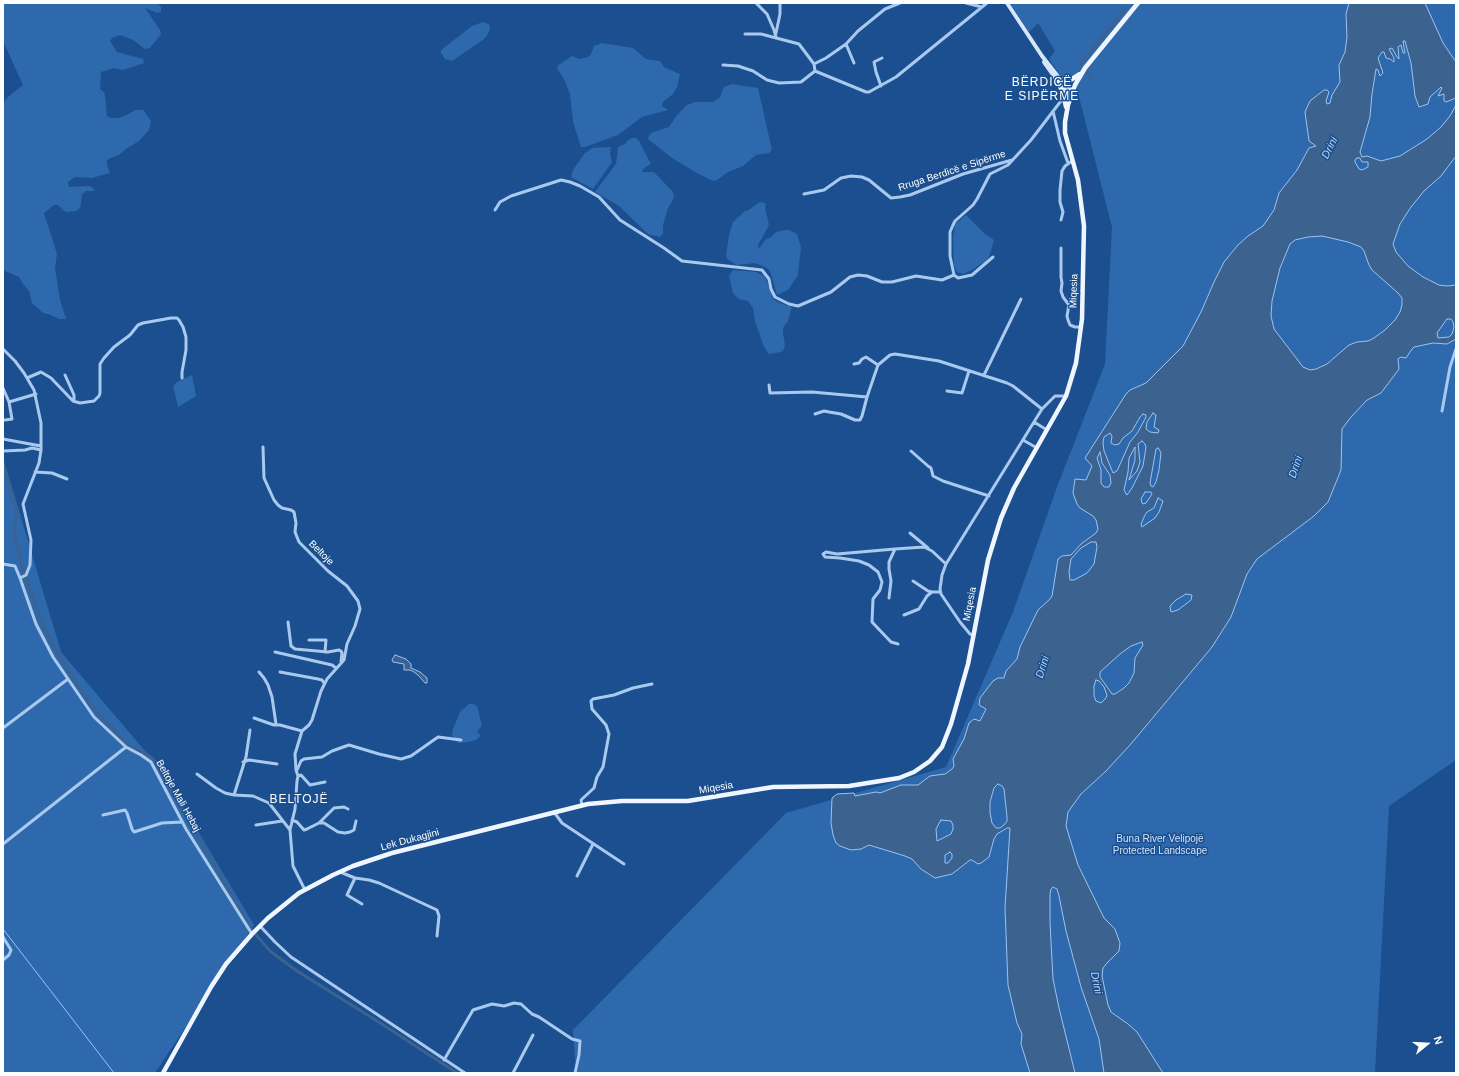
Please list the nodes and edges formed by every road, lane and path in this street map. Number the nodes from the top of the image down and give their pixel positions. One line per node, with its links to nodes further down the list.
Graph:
1 (756, 3): 10 (street)
2 (780, 3): 10 (street)
3 (900, 3): 11 (street)
4 (966, 3): 8 (street)
5 (987, 3): 8 (street)
6 (1006, 3): 18 (main road)
7 (1138, 3): 17 (main road)
8 (982, 7): 19 (street)
9 (745, 34): 10 (street)
10 (776, 36): 14 (street)
11 (846, 44): 13 (street); 14 (street)
12 (882, 58): 19 (street)
13 (854, 63)
14 (814, 64): 16 (street)
15 (723, 65): 16 (street)
16 (815, 71): 19 (street)
17 (1083, 72): 18 (main road); 20 (main road)
18 (1059, 81): 20 (main road); 21 (main road)
19 (881, 86)
20 (1072, 92): 23 (main road)
21 (1064, 97): 22 (street, Rruga Berdicë e Sipërme); 23 (main road)
22 (1053, 111): 24 (street, Rruga Berdicë e Sipërme); 25 (street)
23 (1066, 112): 25 (main road, Miqesia)
24 (1012, 160): 26 (street, Rruga Berdicë e Sipërme); 31 (street)
25 (1070, 162): 28 (street); 33 (main road, Miqesia)
26 (804, 194)
27 (495, 210): 31 (street)
28 (1061, 220)
29 (1061, 248): 33 (street)
30 (993, 257): 31 (street)
31 (954, 275)
32 (1021, 299): 40 (street)
33 (1081, 328): 47 (main road, Miqesia)
34 (3, 349): 41 (street)
35 (1456, 349): 52 (street)
36 (854, 364): 37 (street)
37 (878, 365): 38 (street); 48 (street)
38 (969, 371): 40 (street); 45 (street)
39 (65, 375): 49 (street)
40 (984, 375): 51 (street)
41 (27, 378): 46 (street); 49 (street)
42 (182, 378): 49 (street)
43 (769, 385): 48 (street)
44 (3, 388): 50 (street)
45 (947, 390)
46 (36, 394): 50 (street); 59 (street)
47 (1066, 396): 51 (street); 56 (main road, Miqesia)
48 (867, 397): 53 (street)
49 (73, 401)
50 (9, 402): 54 (street)
51 (1042, 409): 55 (street)
52 (1442, 411)
53 (815, 414)
54 (5, 420)
55 (1034, 422): 56 (street); 58 (street)
56 (1047, 430): 61 (main road, Miqesia)
57 (3, 439): 59 (street)
58 (1023, 440): 61 (street); 67 (street)
59 (41, 446): 62 (street)
60 (263, 447): 85 (street, Beltoje)
61 (1036, 448): 80 (main road, Miqesia)
62 (41, 450): 63 (street); 65 (street)
63 (3, 451)
64 (911, 451): 67 (street)
65 (35, 472): 66 (street); 73 (street)
66 (67, 479)
67 (989, 496): 72 (street)
68 (910, 533): 70 (street)
69 (895, 549): 70 (street); 77 (street); 82 (street)
70 (932, 551): 72 (street)
71 (3, 564): 73 (street)
72 (946, 564): 76 (street)
73 (21, 578): 89 (street, Beltoje Mali Hebaj)
74 (913, 581): 75 (street)
75 (932, 592): 76 (street); 78 (street)
76 (940, 592): 80 (street)
77 (889, 598)
78 (904, 615)
79 (288, 622): 84 (street)
80 (974, 635): 105 (main road, Miqesia)
81 (309, 640): 84 (street)
82 (898, 644)
83 (275, 652): 86 (street)
84 (325, 652): 85 (street)
85 (341, 662): 86 (street, Beltoje)
86 (336, 668): 90 (street, Beltoje)
87 (259, 672): 93 (street)
88 (280, 672): 90 (street)
89 (68, 679): 94 (street); 98 (street, Beltoje Mali Hebaj)
90 (324, 683): 96 (street, Beltoje)
91 (652, 684): 106 (street)
92 (254, 718): 93 (street)
93 (276, 724): 96 (street)
94 (3, 728)
95 (250, 730): 99 (street)
96 (302, 731): 102 (street, Beltoje)
97 (461, 740): 102 (street)
98 (126, 747): 113 (street, Beltoje Mali Hebaj); 117 (street)
99 (244, 762): 100 (street); 104 (street)
100 (277, 764)
101 (197, 774): 104 (street)
102 (298, 774): 103 (street); 110 (street, Beltoje)
103 (325, 782)
104 (234, 795): 111 (street)
105 (622, 801): 106 (main road, Lek Dukagjini)
106 (582, 805): 108 (main road, Lek Dukagjini)
107 (348, 809): 114 (street)
108 (554, 812): 118 (street); 120 (main road, Lek Dukagjini)
109 (103, 815): 113 (street)
110 (292, 820): 114 (street); 116 (street, Beltoje)
111 (282, 821): 115 (street); 116 (street)
112 (356, 821): 114 (street)
113 (182, 822): 126 (street, Beltoje Mali Hebaj)
114 (319, 823)
115 (256, 825)
116 (290, 830): 123 (street)
117 (3, 844)
118 (593, 844): 119 (street); 121 (street)
119 (624, 864)
120 (340, 872): 122 (street); 123 (main road, Lek Dukagjini)
121 (577, 876)
122 (355, 878): 124 (street); 127 (street)
123 (305, 890): 125 (main road, Lek Dukagjini)
124 (362, 904)
125 (259, 927): 126 (main road, Lek Dukagjini); 131 (street)
126 (252, 934): 132 (main road, Lek Dukagjini)
127 (437, 936)
128 (3, 937): 129 (street)
129 (3, 960)
130 (533, 1035): 134 (street)
131 (444, 1060): 133 (street); 135 (street)
132 (164, 1073)
133 (465, 1073)
134 (513, 1073)
135 (575, 1073)

